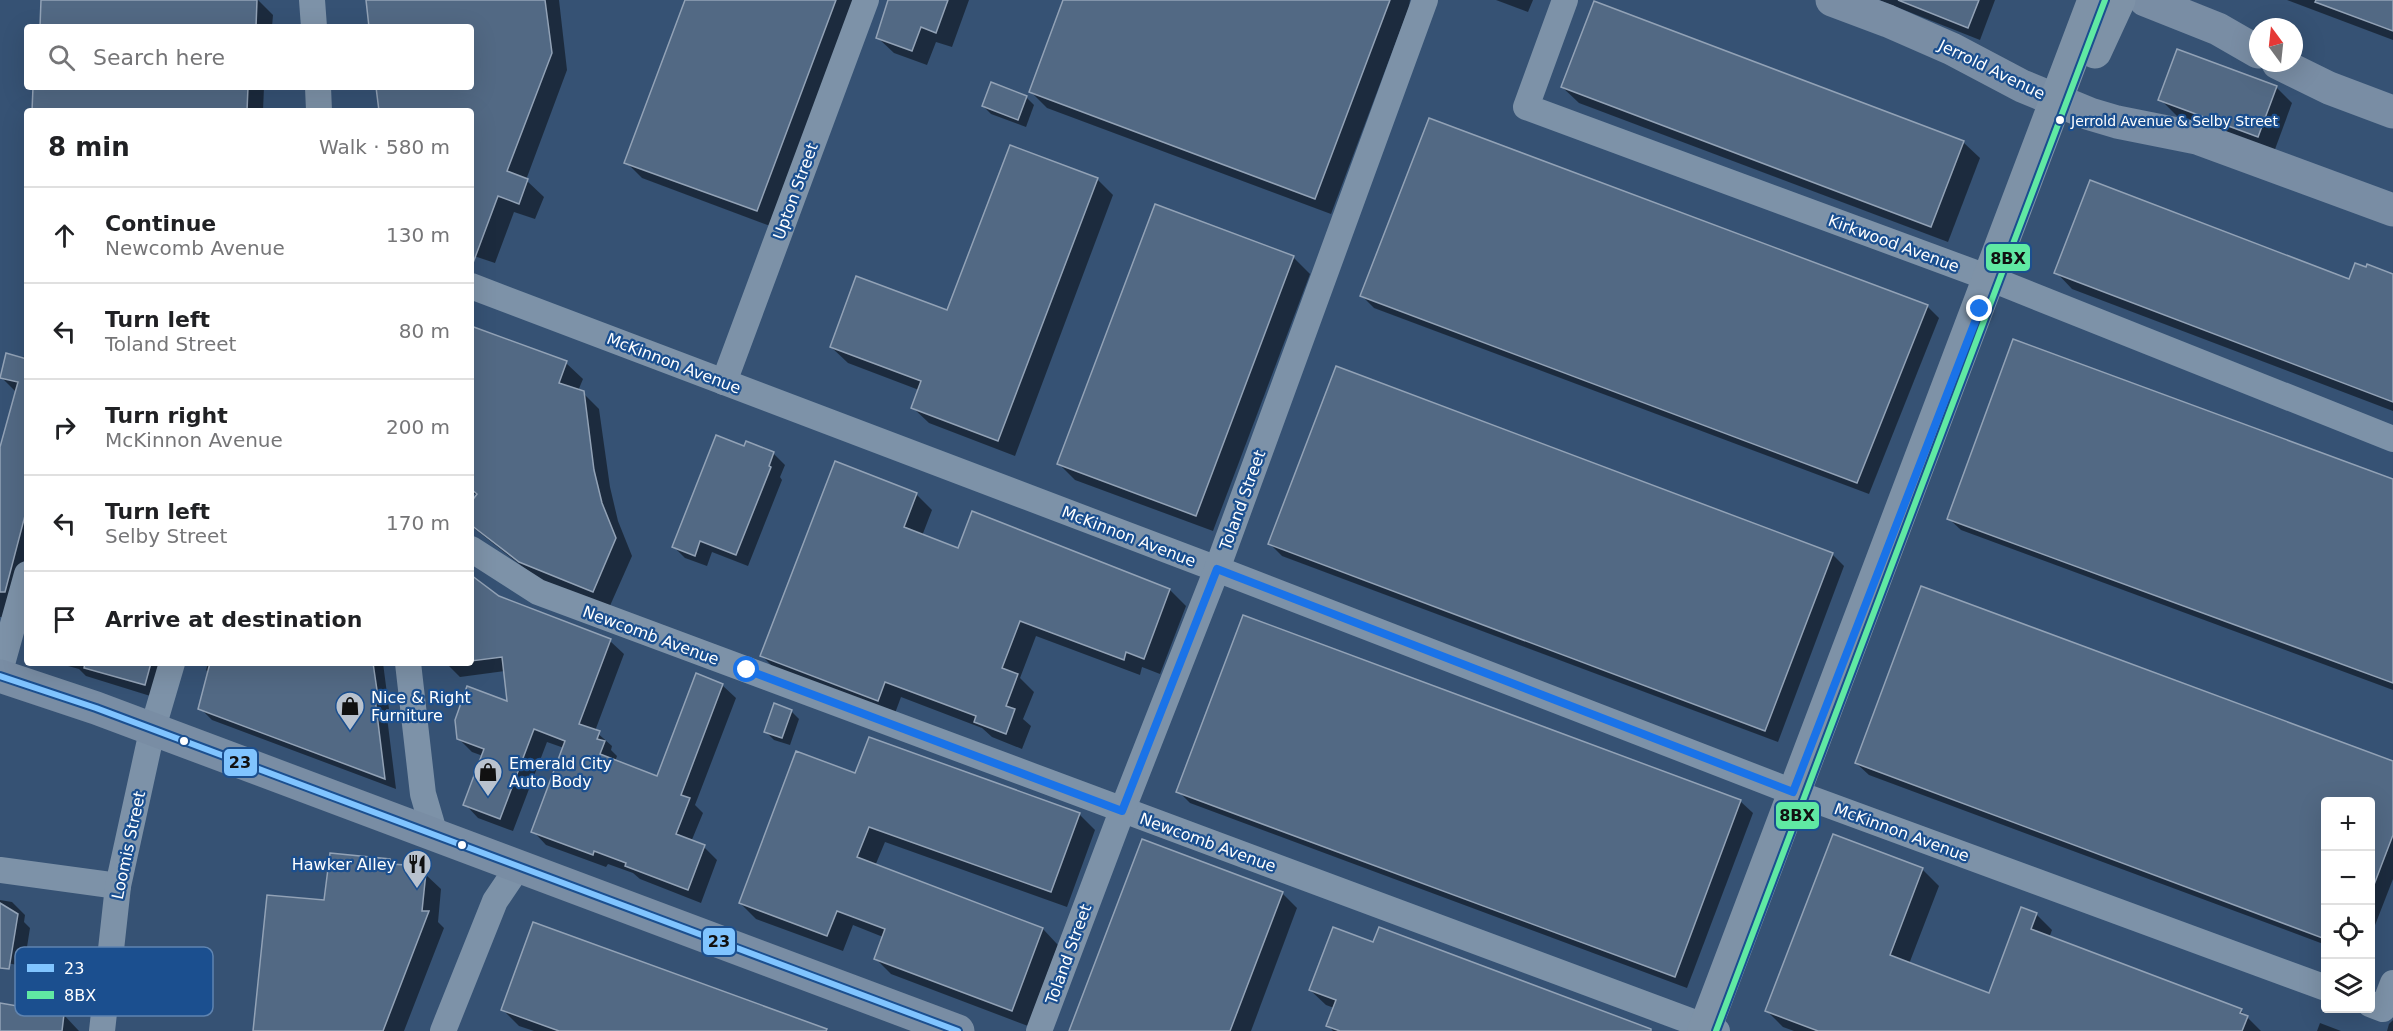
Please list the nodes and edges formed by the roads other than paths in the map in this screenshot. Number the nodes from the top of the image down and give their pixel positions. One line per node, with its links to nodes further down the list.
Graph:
1 (312, 0): 10 (street)
2 (866, 0): 22 (street, Upton Street)
3 (1425, 0): 25 (street, Toland Street)
4 (1565, 0): 23 (street, Kirkwood Avenue)
5 (1832, 0): 14 (main road, Jerrold Avenue)
6 (2093, 0): 14 (street); 43 (highway, bridge)
7 (2105, 0): 17 (highway)
8 (2119, 0): 17 (highway, bridge)
9 (2145, 0): 11 (main road)
10 (314, 24)
11 (2249, 47)
12 (2296, 72): 16 (main road)
13 (318, 90): 15 (street)
14 (2056, 100): 18 (main road, Jerrold Avenue); 19 (street)
15 (320, 108)
16 (2393, 112)
17 (2037, 180): 43 (highway)
18 (2393, 210)
19 (2001, 250)
20 (474, 287): 22 (street, McKinnon Avenue)
21 (1980, 309): 32 (street)
22 (724, 382): 25 (street, McKinnon Avenue)
23 (2393, 439)
24 (474, 551): 33 (street, Newcomb Avenue)
25 (1217, 569): 32 (street, McKinnon Avenue); 33 (street, Toland Street)
26 (24, 585): 29 (street)
27 (171, 666): 31 (street, Loomis Street)
28 (408, 666): 34 (street)
29 (0, 671)
30 (0, 676): 31 (main road)
31 (152, 730): 34 (main road); 37 (street, Loomis Street)
32 (1793, 792): 40 (street, McKinnon Avenue); 43 (street)
33 (1122, 811): 43 (street, Newcomb Avenue); 47 (street, Toland Street)
34 (435, 836): 35 (main road)
35 (518, 867): 45 (street); 46 (main road)
36 (0, 870): 37 (street)
37 (118, 886): 38 (street, Loomis Street)
38 (111, 947)
39 (2393, 983): 41 (street)
40 (2321, 987)
41 (2377, 1007)
42 (104, 1016): 44 (street, Loomis Street)
43 (1710, 1030)
44 (102, 1031)
45 (443, 1031)
46 (958, 1031)
47 (1039, 1031)

